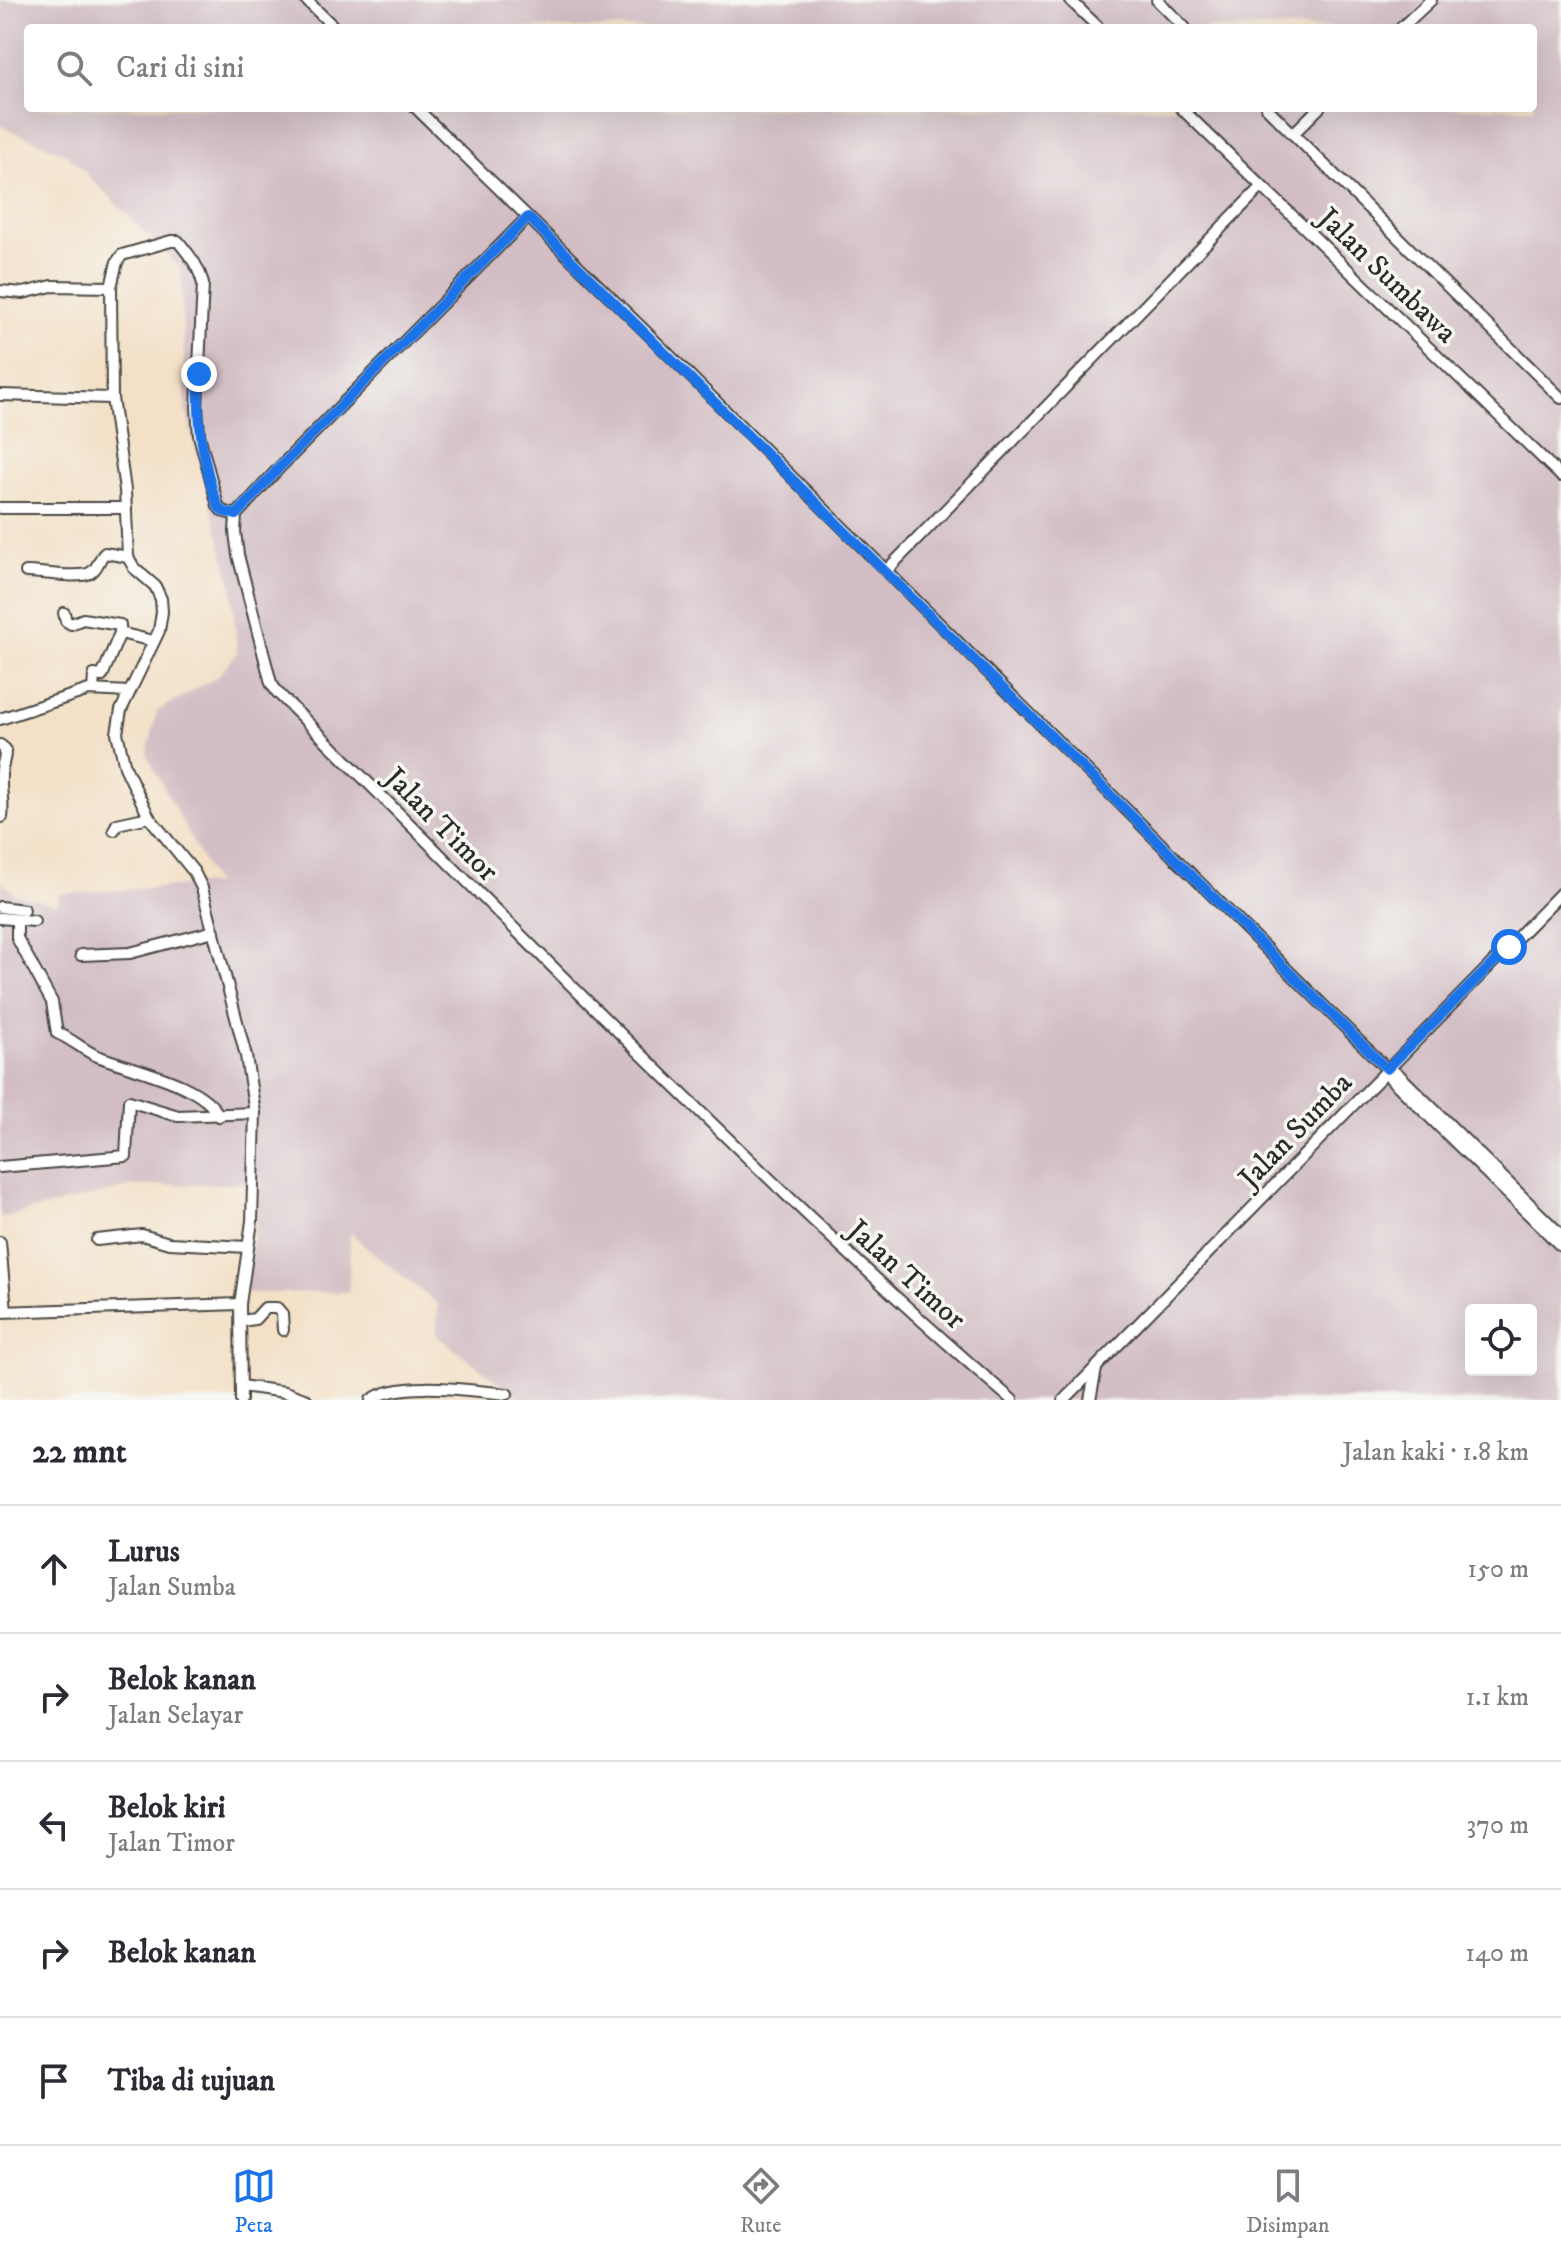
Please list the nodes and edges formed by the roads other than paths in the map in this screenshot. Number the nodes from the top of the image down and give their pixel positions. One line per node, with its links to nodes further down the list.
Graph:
1 (306, 0): 5 (street)
2 (1070, 0): 6 (street)
3 (1157, 0): 7 (street)
4 (1431, 0): 8 (street)
5 (331, 24)
6 (1095, 24)
7 (1181, 24)
8 (1405, 24)
9 (420, 112): 15 (street)
10 (1185, 112): 14 (street, Jalan Sumbawa)
11 (1271, 112): 13 (street)
12 (1315, 112): 13 (street)
13 (1293, 134): 20 (street)
14 (1261, 187): 21 (street, Jalan Sumbawa); 26 (street)
15 (528, 217): 24 (street); 26 (street)
16 (111, 287): 17 (street); 19 (street); 24 (street)
17 (0, 291)
18 (0, 395): 19 (street)
19 (112, 398): 23 (street)
20 (1561, 398)
21 (1561, 476)
22 (0, 508): 23 (street)
23 (126, 508): 25 (street)
24 (236, 515): 67 (street, Jalan Timor)
25 (128, 557): 27 (street); 30 (street)
26 (886, 571): 46 (street)
27 (26, 572)
28 (64, 613): 29 (street)
29 (120, 633): 30 (street); 31 (street)
30 (153, 641): 32 (street)
31 (93, 690): 32 (street); 33 (street)
32 (129, 692): 36 (street)
33 (0, 719)
34 (0, 745): 35 (street)
35 (2, 817)
36 (149, 817): 37 (street); 44 (street)
37 (114, 830)
38 (1561, 893): 46 (street, Jalan Sumba)
39 (1, 905): 40 (street)
40 (24, 910)
41 (0, 918): 42 (street)
42 (17, 921): 43 (street); 48 (street)
43 (34, 921)
44 (214, 931): 45 (street); 47 (street)
45 (81, 955)
46 (1387, 1069): 50 (street); 60 (street, Jalan Sumba)
47 (255, 1113): 48 (street); 55 (street)
48 (219, 1116): 49 (street)
49 (0, 1167)
50 (1526, 1206): 51 (street); 54 (street)
51 (1561, 1235)
52 (97, 1240): 55 (street)
53 (0, 1242): 57 (street)
54 (1561, 1246)
55 (248, 1247): 56 (street)
56 (240, 1304): 57 (street); 58 (street)
57 (3, 1312)
58 (241, 1321): 59 (street); 61 (street)
59 (283, 1330)
60 (1097, 1367): 68 (street, Jalan Sumba); 69 (street)
61 (241, 1386): 64 (street); 65 (street)
62 (507, 1394): 63 (street)
63 (445, 1395): 66 (street)
64 (241, 1400)
65 (307, 1400)
66 (371, 1400)
67 (1012, 1400)
68 (1064, 1400)
69 (1090, 1400)

